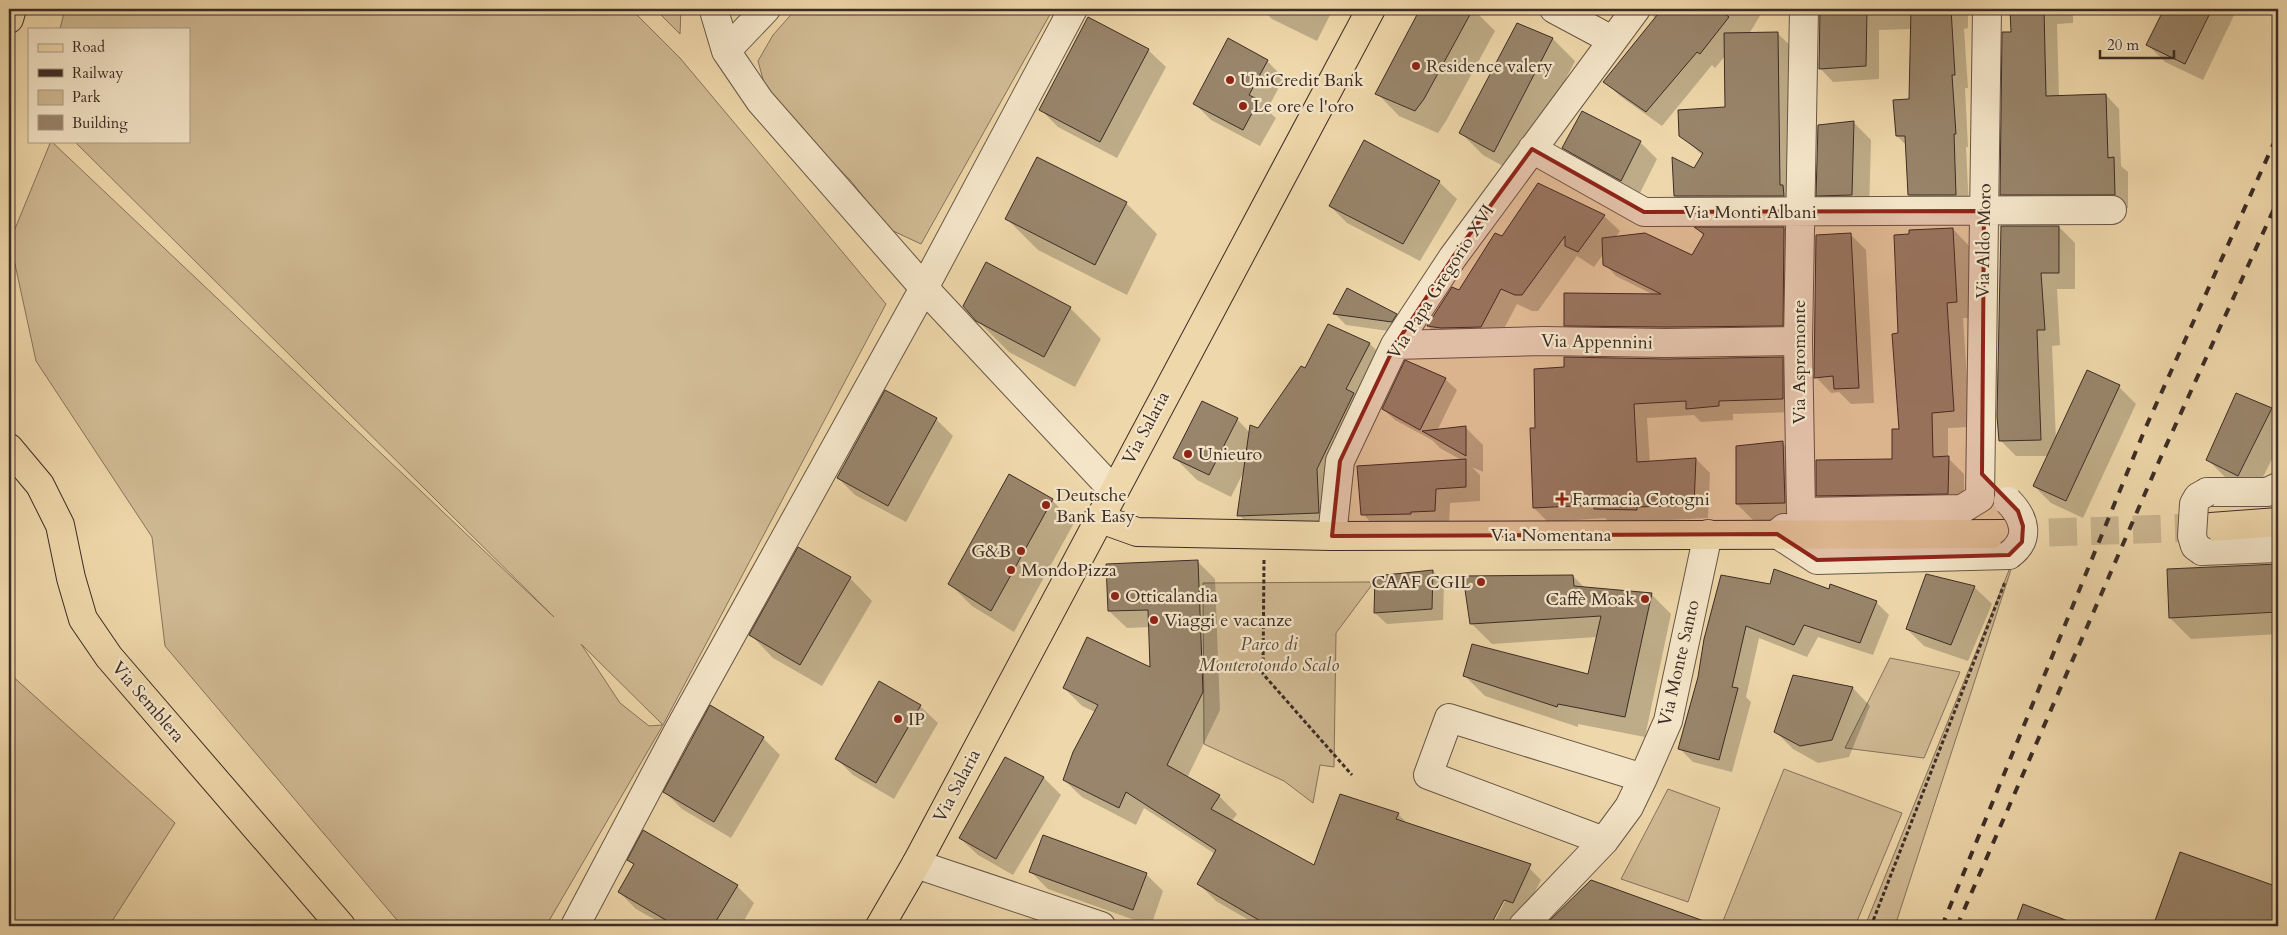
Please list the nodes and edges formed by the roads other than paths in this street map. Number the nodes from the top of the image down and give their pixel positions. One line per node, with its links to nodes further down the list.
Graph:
1 (12, 9): 10 (main road)
2 (715, 9): 12 (street)
3 (766, 9): 12 (street)
4 (1073, 9): 17 (street)
5 (1371, 9): 23 (main road, Via Salaria)
6 (1554, 9): 11 (street)
7 (1636, 9): 11 (street, Via Papa Gregorio XVI)
8 (1804, 9): 16 (street, Via Aspromonte)
9 (1987, 9): 15 (street, Via Aldo Moro)
10 (9, 19)
11 (1612, 40): 13 (street, Via Papa Gregorio XVI)
12 (726, 51): 17 (street)
13 (1532, 149): 16 (street, Via Monti Albani); 19 (street, Via Papa Gregorio XVI)
14 (2112, 210): 15 (street, Via Monti Albani)
15 (1984, 211): 16 (street, Via Monti Albani); 21 (street, Via Aldo Moro)
16 (1800, 212): 18 (street, Via Aspromonte)
17 (924, 288): 23 (street); 36 (street)
18 (1798, 341): 19 (street, Via Appennini); 24 (street, Via Aspromonte)
19 (1396, 345): 29 (street, Via Papa Gregorio XVI)
20 (9, 448): 35 (main road, Via Semblera)
21 (1982, 474): 24 (street, Via Aldo Moro); 28 (street, bridge)
22 (2278, 487): 30 (street, bridge)
23 (1114, 490): 25 (main road, Via Salaria)
24 (1801, 512): 28 (street)
25 (1098, 518): 29 (main road, Via Nomentana); 34 (main road, Via Salaria)
26 (2278, 522): 30 (main road)
27 (1708, 534): 28 (main road, Via Nomentana); 29 (main road, Via Nomentana); 32 (street, Via Monte Santo)
28 (1777, 534)
29 (1332, 536)
30 (2206, 539): 31 (street)
31 (2278, 548)
32 (1643, 778): 33 (street, Via Monte Santo); 33 (street)
33 (1604, 841): 39 (street, Via Monte Santo)
34 (916, 864): 37 (main road, Via Salaria); 38 (street)
35 (341, 926)
36 (575, 926)
37 (880, 926)
38 (1101, 926)
39 (1523, 926)

